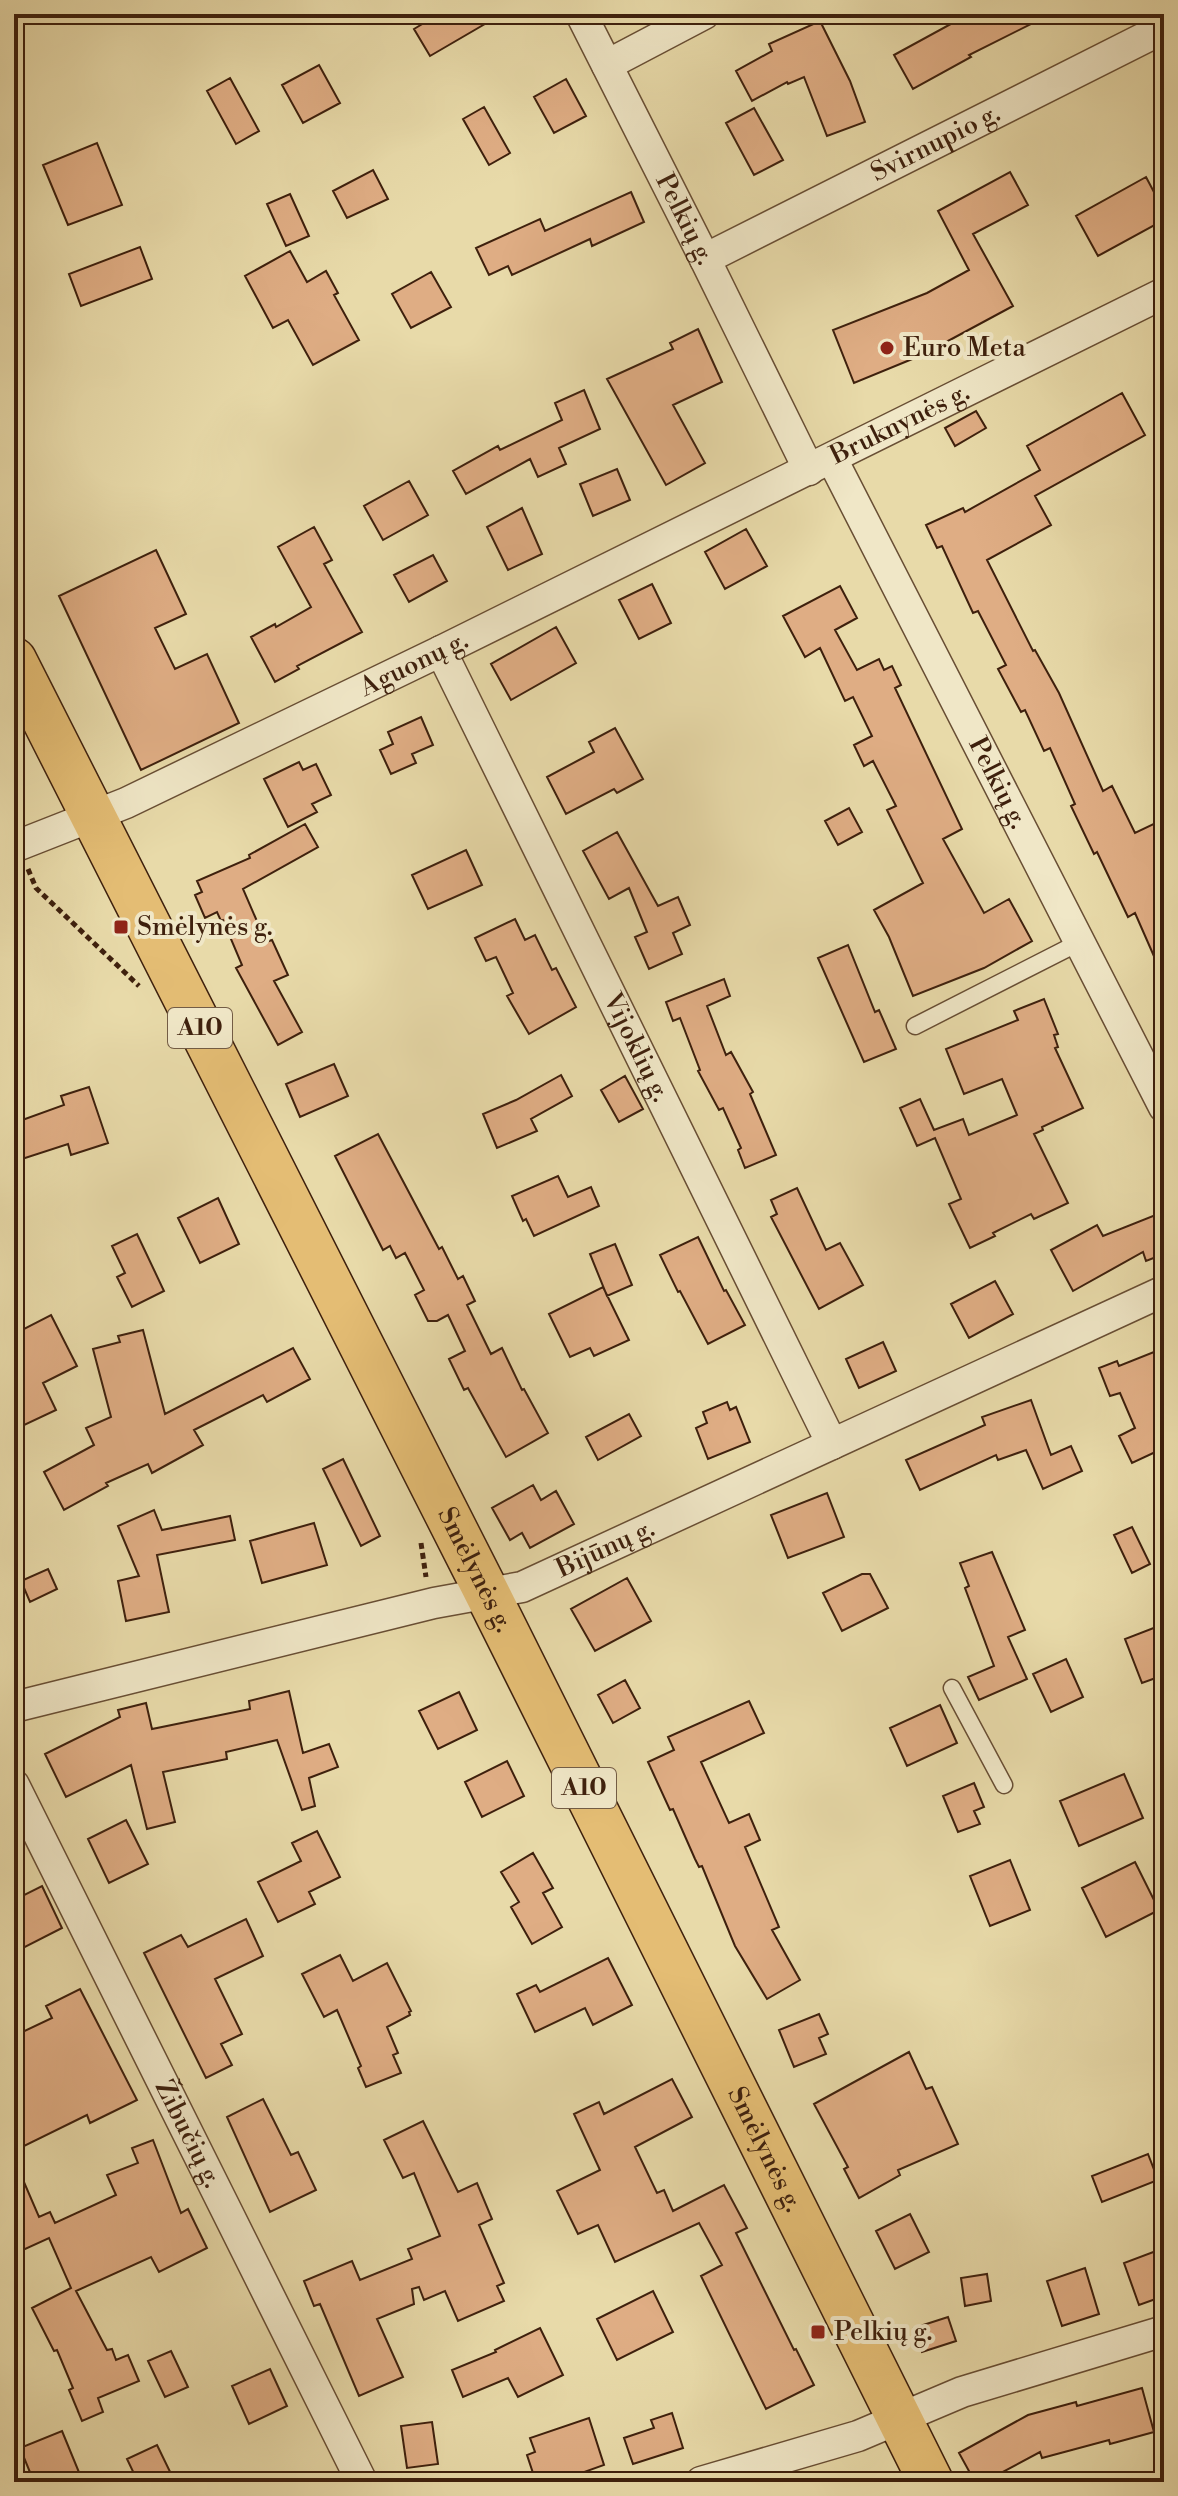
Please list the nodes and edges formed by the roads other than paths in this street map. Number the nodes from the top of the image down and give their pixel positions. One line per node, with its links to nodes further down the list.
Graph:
1 (581, 14): 4 (street, Pelkių g.)
2 (704, 14): 4 (street)
3 (1164, 28): 5 (street, Svirnupio g.)
4 (607, 65): 5 (street, Pelkių g.)
5 (705, 259): 7 (street, Pelkių g.)
6 (1164, 293): 7 (street, Bruknynės g.)
7 (820, 464): 8 (street, Aguonų g.); 12 (street, Pelkių g.)
8 (441, 651): 10 (street, Aguonų g.); 16 (street, Vijoklių g.)
9 (14, 660): 10 (highway, Smėlynės g. / A10)
10 (93, 818): 11 (street, Aguonų g.); 17 (highway, Smėlynės g. / A10)
11 (14, 847)
12 (1080, 942): 13 (lane); 14 (street, Pelkių g.)
13 (915, 1026)
14 (1164, 1107)
15 (1164, 1291): 16 (street, Bijūnų g.)
16 (832, 1444): 17 (street, Bijūnų g.)
17 (488, 1595): 19 (street, Bijūnų g.); 23 (highway, Smėlynės g. / A10)
18 (952, 1688): 21 (lane)
19 (14, 1707)
20 (14, 1785): 24 (street, Žibučių g.)
21 (1004, 1785)
22 (1164, 2331): 23 (street)
23 (898, 2418): 25 (street); 26 (highway, Smėlynės g. / A10)
24 (362, 2482)
25 (701, 2482)
26 (931, 2482)

